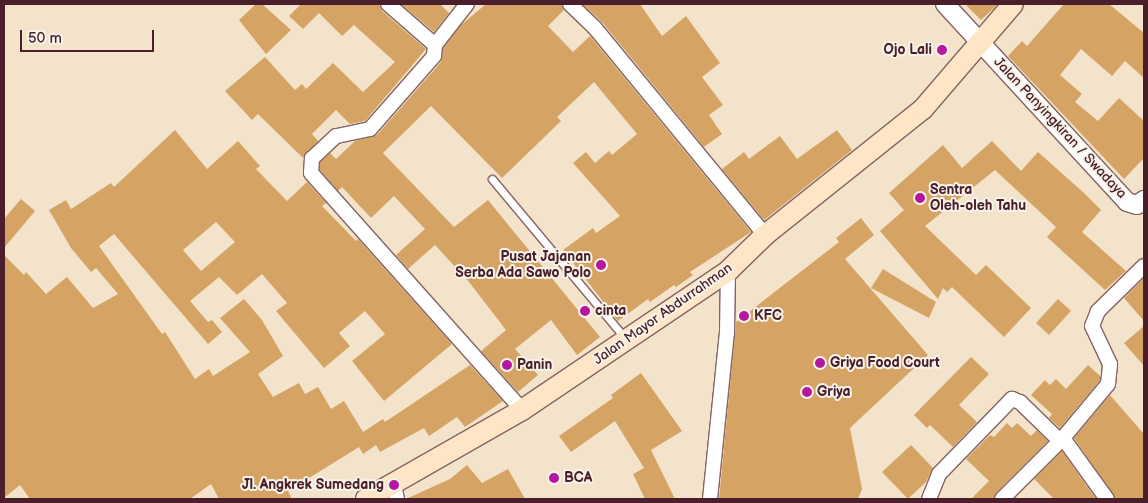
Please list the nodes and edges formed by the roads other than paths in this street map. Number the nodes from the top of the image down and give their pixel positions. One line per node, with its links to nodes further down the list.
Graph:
1 (388, 4): 7 (street)
2 (468, 4): 7 (street)
3 (570, 4): 10 (street)
4 (945, 4): 6 (street)
5 (1013, 4): 6 (main road, Jalan Mayor Abdurrahman)
6 (979, 41): 9 (street, Jalan Panyingkiran / Swadaya); 10 (main road, Jalan Mayor Abdurrahman)
7 (434, 44): 14 (street)
8 (492, 180): 13 (lane)
9 (1144, 200)
10 (764, 235): 12 (main road, Jalan Mayor Abdurrahman)
11 (1144, 266): 15 (street)
12 (728, 271): 13 (main road, Jalan Mayor Abdurrahman); 18 (street)
13 (627, 340): 14 (main road, Jalan Mayor Abdurrahman)
14 (522, 410): 16 (main road, Jalan Mayor Abdurrahman)
15 (1061, 439): 19 (street); 20 (street); 21 (street)
16 (395, 492): 17 (main road, Jalan Mayor Abdurrahman)
17 (366, 499)
18 (710, 499)
19 (929, 499)
20 (1002, 499)
21 (1107, 499)

